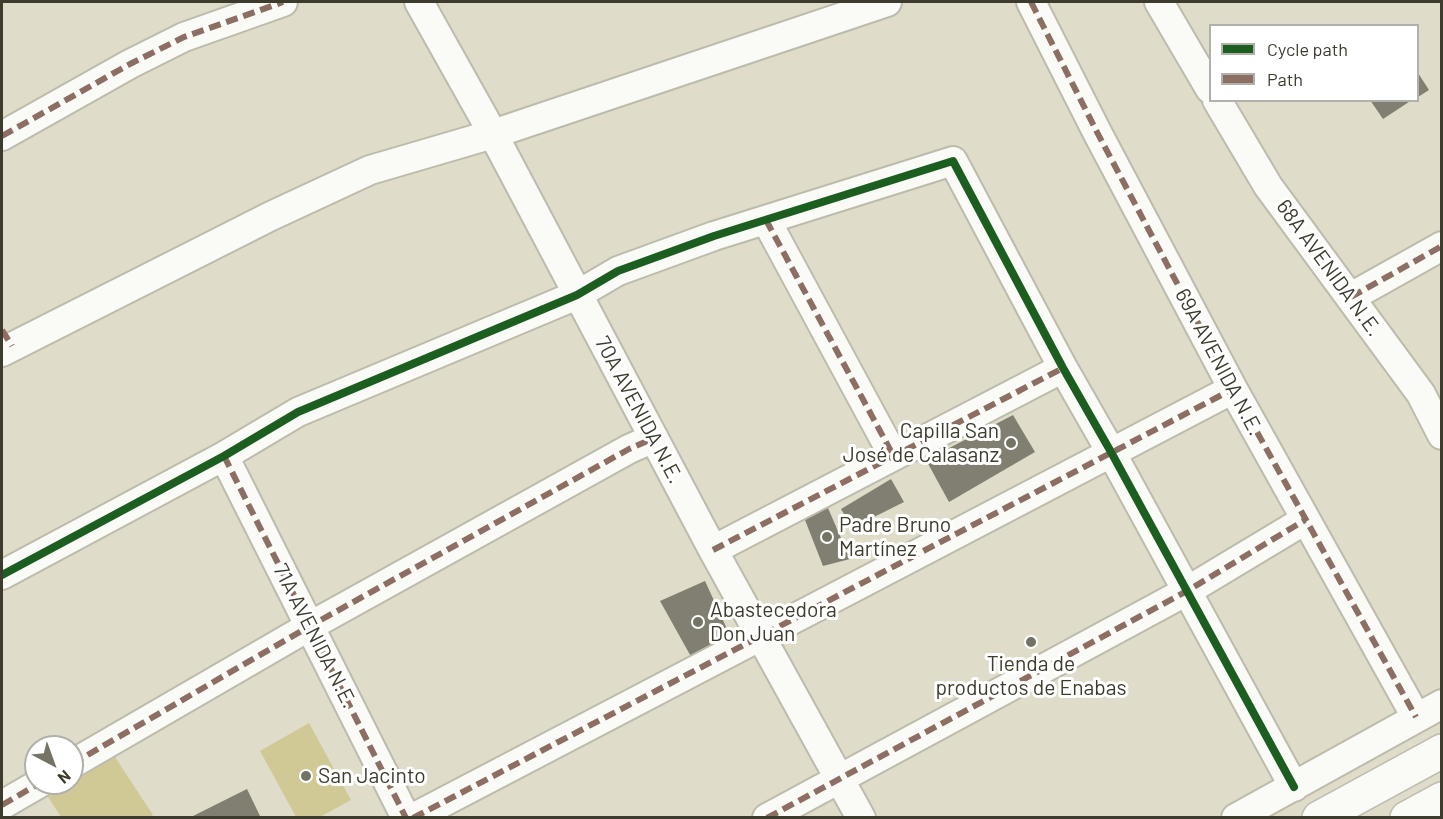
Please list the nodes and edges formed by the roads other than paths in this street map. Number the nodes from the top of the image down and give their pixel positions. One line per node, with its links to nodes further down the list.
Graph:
1 (283, 2): 9 (street)
2 (419, 2): 8 (street, 70A AVENIDA N.E.)
3 (887, 2): 8 (street)
4 (1031, 2): 16 (street, 69A AVENIDA N.E.)
5 (1159, 2): 6 (street)
6 (1209, 87)
7 (1218, 102): 13 (street, 68A AVENIDA N.E.)
8 (493, 134): 12 (street, 70A AVENIDA N.E.); 14 (street)
9 (2, 136)
10 (766, 220): 12 (street); 15 (street); 20 (street)
11 (1442, 246): 13 (street)
12 (577, 295): 18 (street, 70A AVENIDA N.E.); 21 (street)
13 (1351, 297): 17 (street, 68A AVENIDA N.E.)
14 (5, 343)
15 (1063, 368): 19 (street); 20 (street)
16 (1233, 389): 19 (street); 22 (street, 69A AVENIDA N.E.)
17 (1442, 435)
18 (654, 438): 23 (street, 70A AVENIDA N.E.); 26 (street)
19 (1111, 452): 25 (street); 27 (street)
20 (893, 455): 23 (street)
21 (224, 456): 24 (street); 26 (street, 71A AVENIDA N.E.)
22 (1305, 520): 25 (street); 29 (street, 69A AVENIDA N.E.)
23 (713, 550): 27 (street, 70A AVENIDA N.E.)
24 (2, 575)
25 (1186, 591): 32 (street); 33 (street)
26 (310, 626): 31 (street); 37 (street, 71A AVENIDA N.E.)
27 (762, 637): 32 (street, 70A AVENIDA N.E.); 38 (street)
28 (1442, 704): 29 (street)
29 (1416, 717): 33 (street)
30 (1442, 751): 42 (main road)
31 (84, 757)
32 (840, 779): 39 (street); 40 (street, 70A AVENIDA N.E.)
33 (1294, 787): 41 (street)
34 (24, 792): 36 (street)
35 (1442, 799): 43 (main road)
36 (2, 805)
37 (406, 818)
38 (413, 818)
39 (766, 818)
40 (861, 818)
41 (1236, 818)
42 (1319, 818)
43 (1407, 818)

